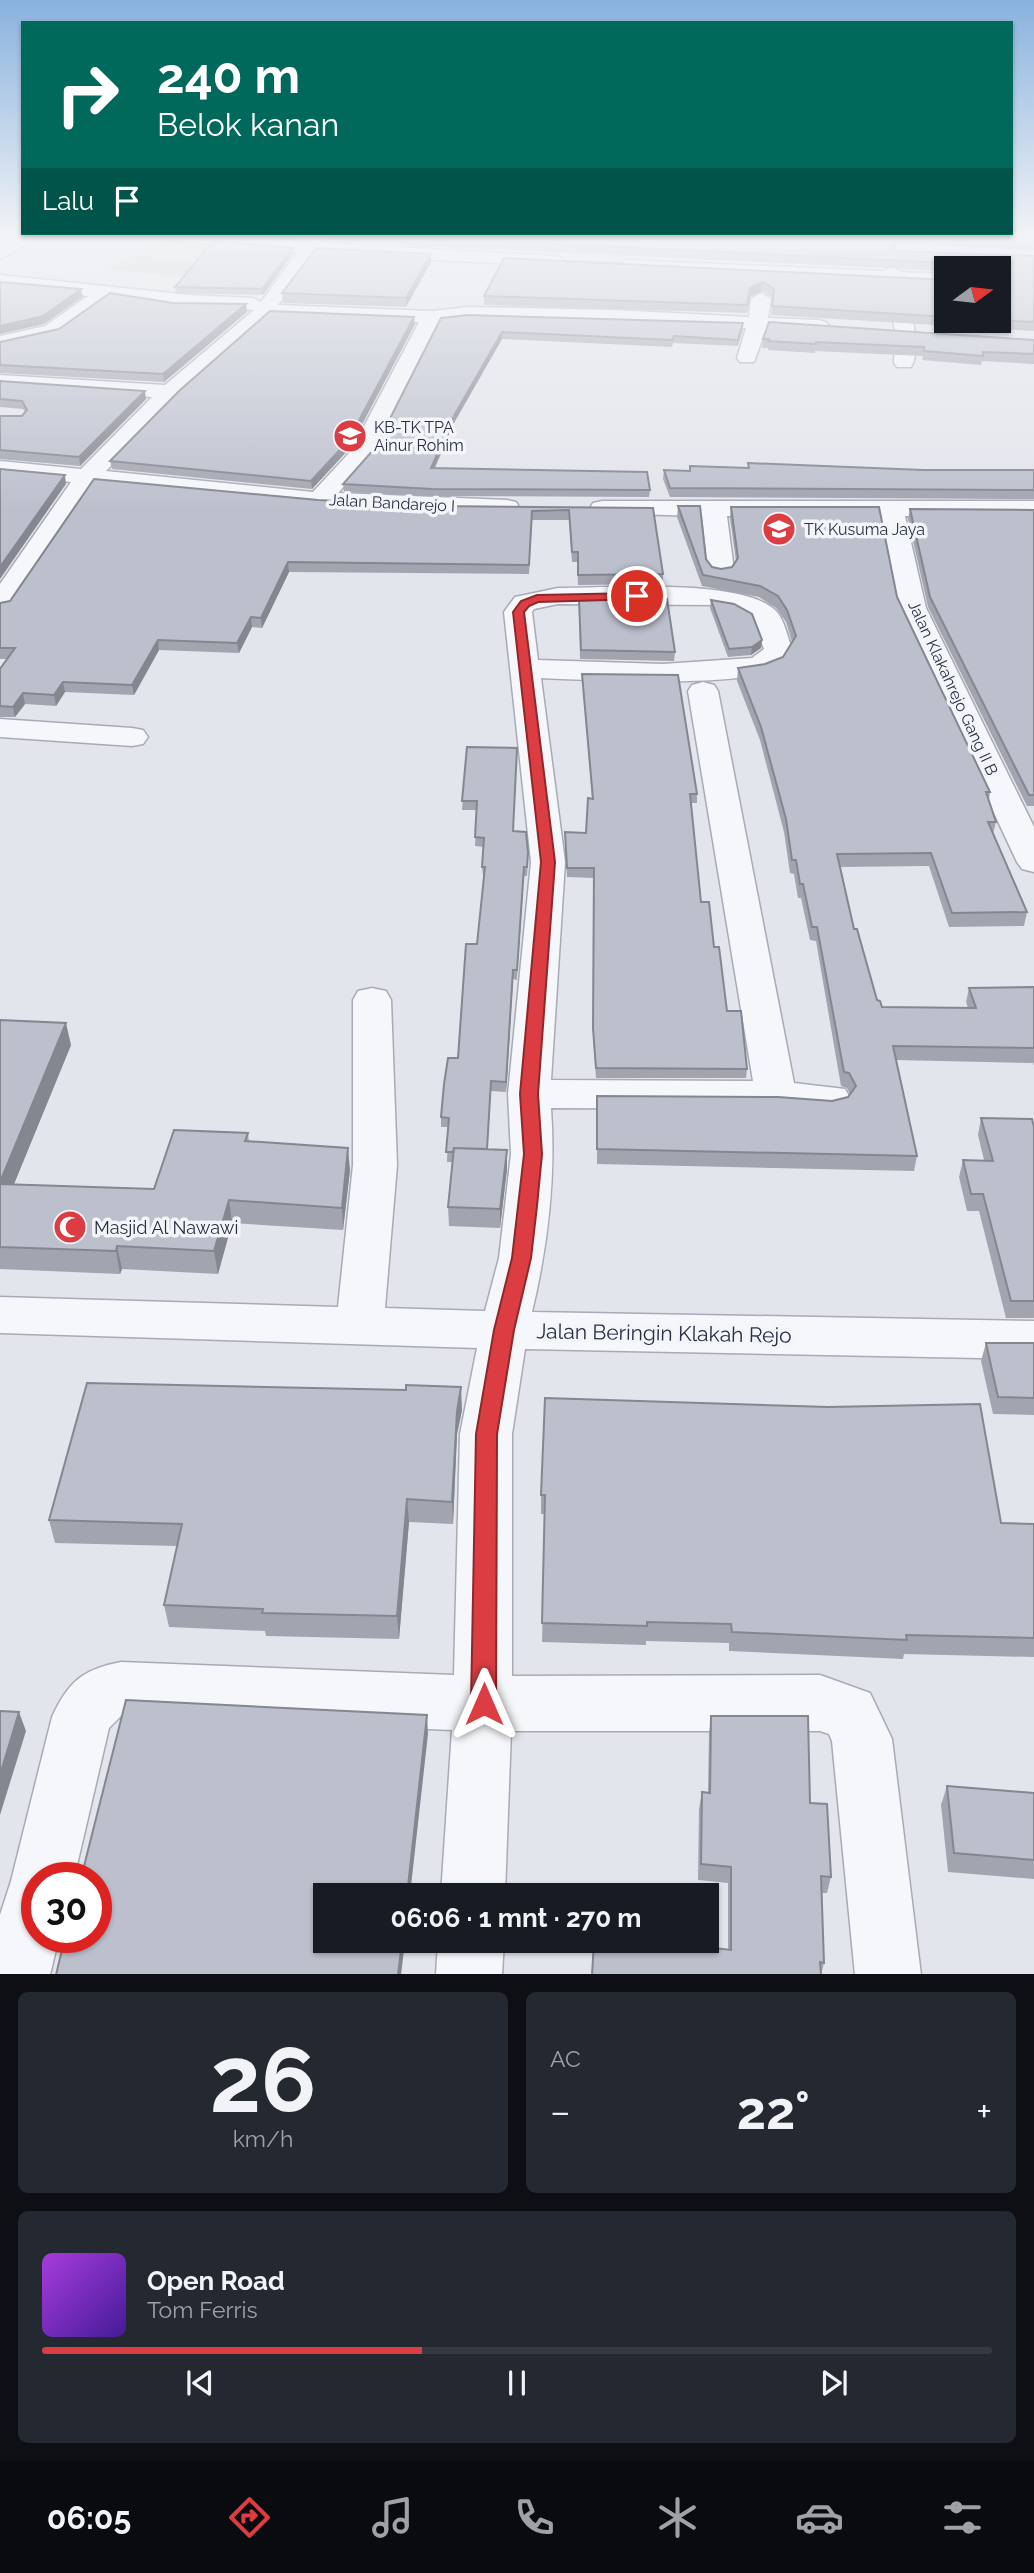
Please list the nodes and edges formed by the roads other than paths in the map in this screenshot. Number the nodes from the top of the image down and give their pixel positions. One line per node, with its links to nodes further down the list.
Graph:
1 (57, 327): 10 (street)
2 (244, 327): 14 (street)
3 (427, 327): 17 (street)
4 (612, 327): 9 (street)
5 (756, 327): 11 (street)
6 (910, 327): 8 (street)
7 (878, 330): 8 (street)
8 (912, 332): 12 (street)
9 (610, 337)
10 (0, 342)
11 (747, 358)
12 (904, 363)
13 (0, 381): 14 (street)
14 (170, 392): 16 (street)
15 (0, 468): 16 (street, Jalan Bandarejo I)
16 (88, 476): 17 (street, Jalan Bandarejo I); 23 (street)
17 (319, 500): 18 (street, Jalan Bandarejo I)
18 (526, 507)
19 (580, 508): 20 (street)
20 (714, 509): 21 (street); 25 (street)
21 (891, 509): 22 (street); 32 (street, Jalan Klakahrejo Gang II B)
22 (1034, 509)
23 (29, 563): 24 (street); 26 (street)
24 (0, 565)
25 (721, 570)
26 (0, 604)
27 (528, 679): 27 (street); 28 (street); 34 (street)
28 (703, 691): 29 (street); 35 (street)
29 (746, 691)
30 (0, 728): 31 (street)
31 (132, 737)
32 (1034, 862)
33 (372, 1000): 38 (street)
34 (529, 1094): 35 (street); 39 (street)
35 (776, 1095): 36 (street)
36 (830, 1099)
37 (0, 1315): 38 (street, Jalan Beringin Klakah Rejo)
38 (360, 1325): 39 (street, Jalan Beringin Klakah Rejo)
39 (504, 1330): 40 (street, Jalan Beringin Klakah Rejo); 41 (street)
40 (1034, 1340)
41 (484, 1704): 42 (street); 43 (street); 48 (street)
42 (46, 1862)
43 (475, 1883)
44 (23, 1953): 46 (street)
45 (470, 1953): 47 (street)
46 (17, 1974)
47 (469, 1974)
48 (888, 1974)

